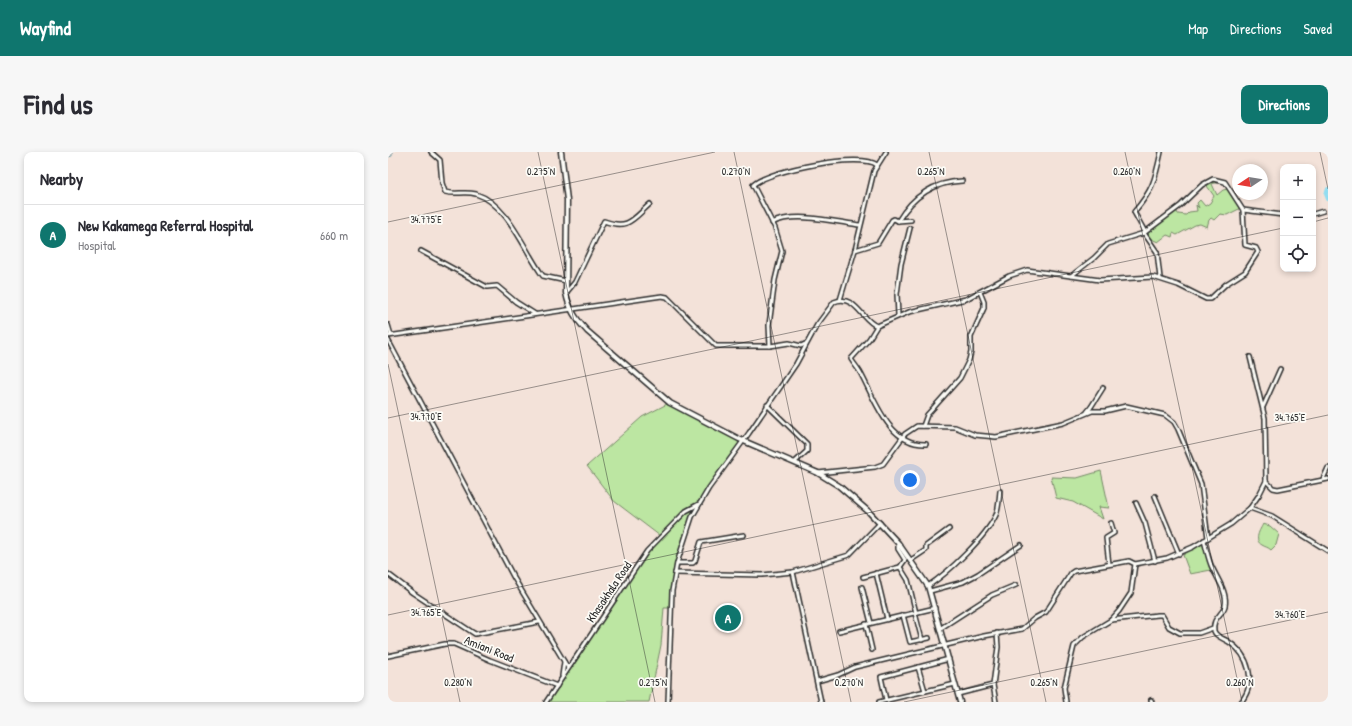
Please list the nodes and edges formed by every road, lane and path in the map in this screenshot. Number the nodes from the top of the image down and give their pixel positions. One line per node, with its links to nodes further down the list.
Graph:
1 (431, 152): 22 (street)
2 (561, 152): 22 (main road)
3 (886, 152): 5 (street)
4 (1161, 152): 17 (street)
5 (877, 165): 14 (street); 15 (street)
6 (962, 180): 13 (street)
7 (650, 204): 24 (street)
8 (1243, 210): 11 (street); 17 (street); 21 (street)
9 (1323, 211): 10 (street)
10 (1316, 213)
11 (1280, 215)
12 (911, 220): 13 (street)
13 (898, 221): 18 (street)
14 (772, 223): 15 (street); 34 (street)
15 (860, 225): 18 (street)
16 (910, 228): 28 (street)
17 (1145, 232): 20 (street); 21 (street)
18 (855, 250): 25 (street)
19 (421, 251): 27 (street)
20 (1071, 276): 21 (street); 23 (street)
21 (1160, 278)
22 (566, 281): 24 (main road)
23 (980, 292): 28 (street); 41 (street)
24 (566, 293): 26 (main road)
25 (840, 300): 30 (street); 33 (street)
26 (571, 310): 27 (street); 34 (street); 43 (main road)
27 (535, 314): 31 (street)
28 (898, 315): 30 (street)
29 (388, 325): 31 (street)
30 (877, 326): 42 (street)
31 (390, 335)
32 (388, 340): 86 (street)
33 (806, 344): 34 (street); 38 (street)
34 (770, 346)
35 (1250, 357): 39 (street)
36 (1280, 369): 39 (street)
37 (1103, 388): 40 (street)
38 (767, 405): 43 (street); 45 (street)
39 (1263, 407): 50 (street)
40 (1085, 413): 41 (street); 60 (street)
41 (923, 426): 42 (street)
42 (903, 437): 44 (street); 47 (street)
43 (742, 440): 45 (main road); 54 (street)
44 (926, 444)
45 (795, 462): 47 (main road)
46 (1328, 468): 48 (street)
47 (818, 473): 56 (main road)
48 (1323, 479): 49 (street); 50 (street)
49 (1328, 479)
50 (1266, 481): 55 (street)
51 (1000, 491): 78 (street)
52 (1155, 496): 65 (street)
53 (1136, 503): 67 (street)
54 (699, 504): 68 (street); 101 (street, Khasakhala Road)
55 (1250, 508): 60 (street); 64 (street)
56 (880, 523): 62 (main road); 72 (street)
57 (1111, 523): 69 (street)
58 (948, 529): 66 (street)
59 (744, 535): 68 (street)
60 (1208, 538): 61 (street)
61 (1204, 540): 65 (street); 90 (street)
62 (898, 543): 66 (main road); 71 (street)
63 (1021, 545): 80 (street)
64 (1328, 551)
65 (1179, 554): 67 (street)
66 (911, 560): 78 (main road)
67 (1155, 561): 70 (street)
68 (677, 563): 73 (street)
69 (1109, 564): 70 (street); 92 (street)
70 (1135, 564): 85 (street)
71 (900, 567): 74 (street); 82 (street)
72 (793, 572): 73 (street); 103 (street)
73 (675, 573): 111 (street)
74 (876, 573): 76 (street); 84 (street)
75 (388, 574): 86 (street)
76 (864, 577)
77 (1016, 585): 89 (street)
78 (928, 586): 80 (main road)
79 (862, 587): 87 (street)
80 (930, 591): 81 (main road)
81 (935, 608): 82 (street); 89 (main road)
82 (916, 613): 83 (street); 94 (street)
83 (903, 615): 84 (street); 94 (street)
84 (887, 619): 87 (street)
85 (1111, 620): 90 (street); 116 (street)
86 (539, 622): 99 (street)
87 (871, 623): 88 (street)
88 (866, 624): 91 (street); 96 (street)
89 (941, 628): 95 (main road)
90 (1213, 628): 117 (street)
91 (839, 631)
92 (997, 633): 95 (street); 105 (street)
93 (929, 638): 94 (street)
94 (922, 640)
95 (946, 646): 98 (main road); 103 (street)
96 (872, 650)
97 (388, 656): 106 (street, Amiani Road)
98 (949, 659): 100 (street); 104 (main road)
99 (564, 662): 101 (street); 102 (street)
100 (918, 667): 107 (street); 109 (street)
101 (568, 668): 102 (street, Khasakhala Road)
102 (562, 678): 106 (street, Khasakhala Road)
103 (817, 681): 112 (street)
104 (955, 684): 107 (street); 108 (main road)
105 (993, 685): 108 (street); 115 (street)
106 (557, 686): 110 (street, Khasakhala Road)
107 (925, 691): 109 (street)
108 (958, 694): 114 (main road)
109 (886, 700): 113 (street)
110 (546, 702)
111 (668, 702)
112 (821, 702)
113 (879, 702)
114 (960, 702)
115 (996, 702)
116 (1066, 702)
117 (1241, 702)

